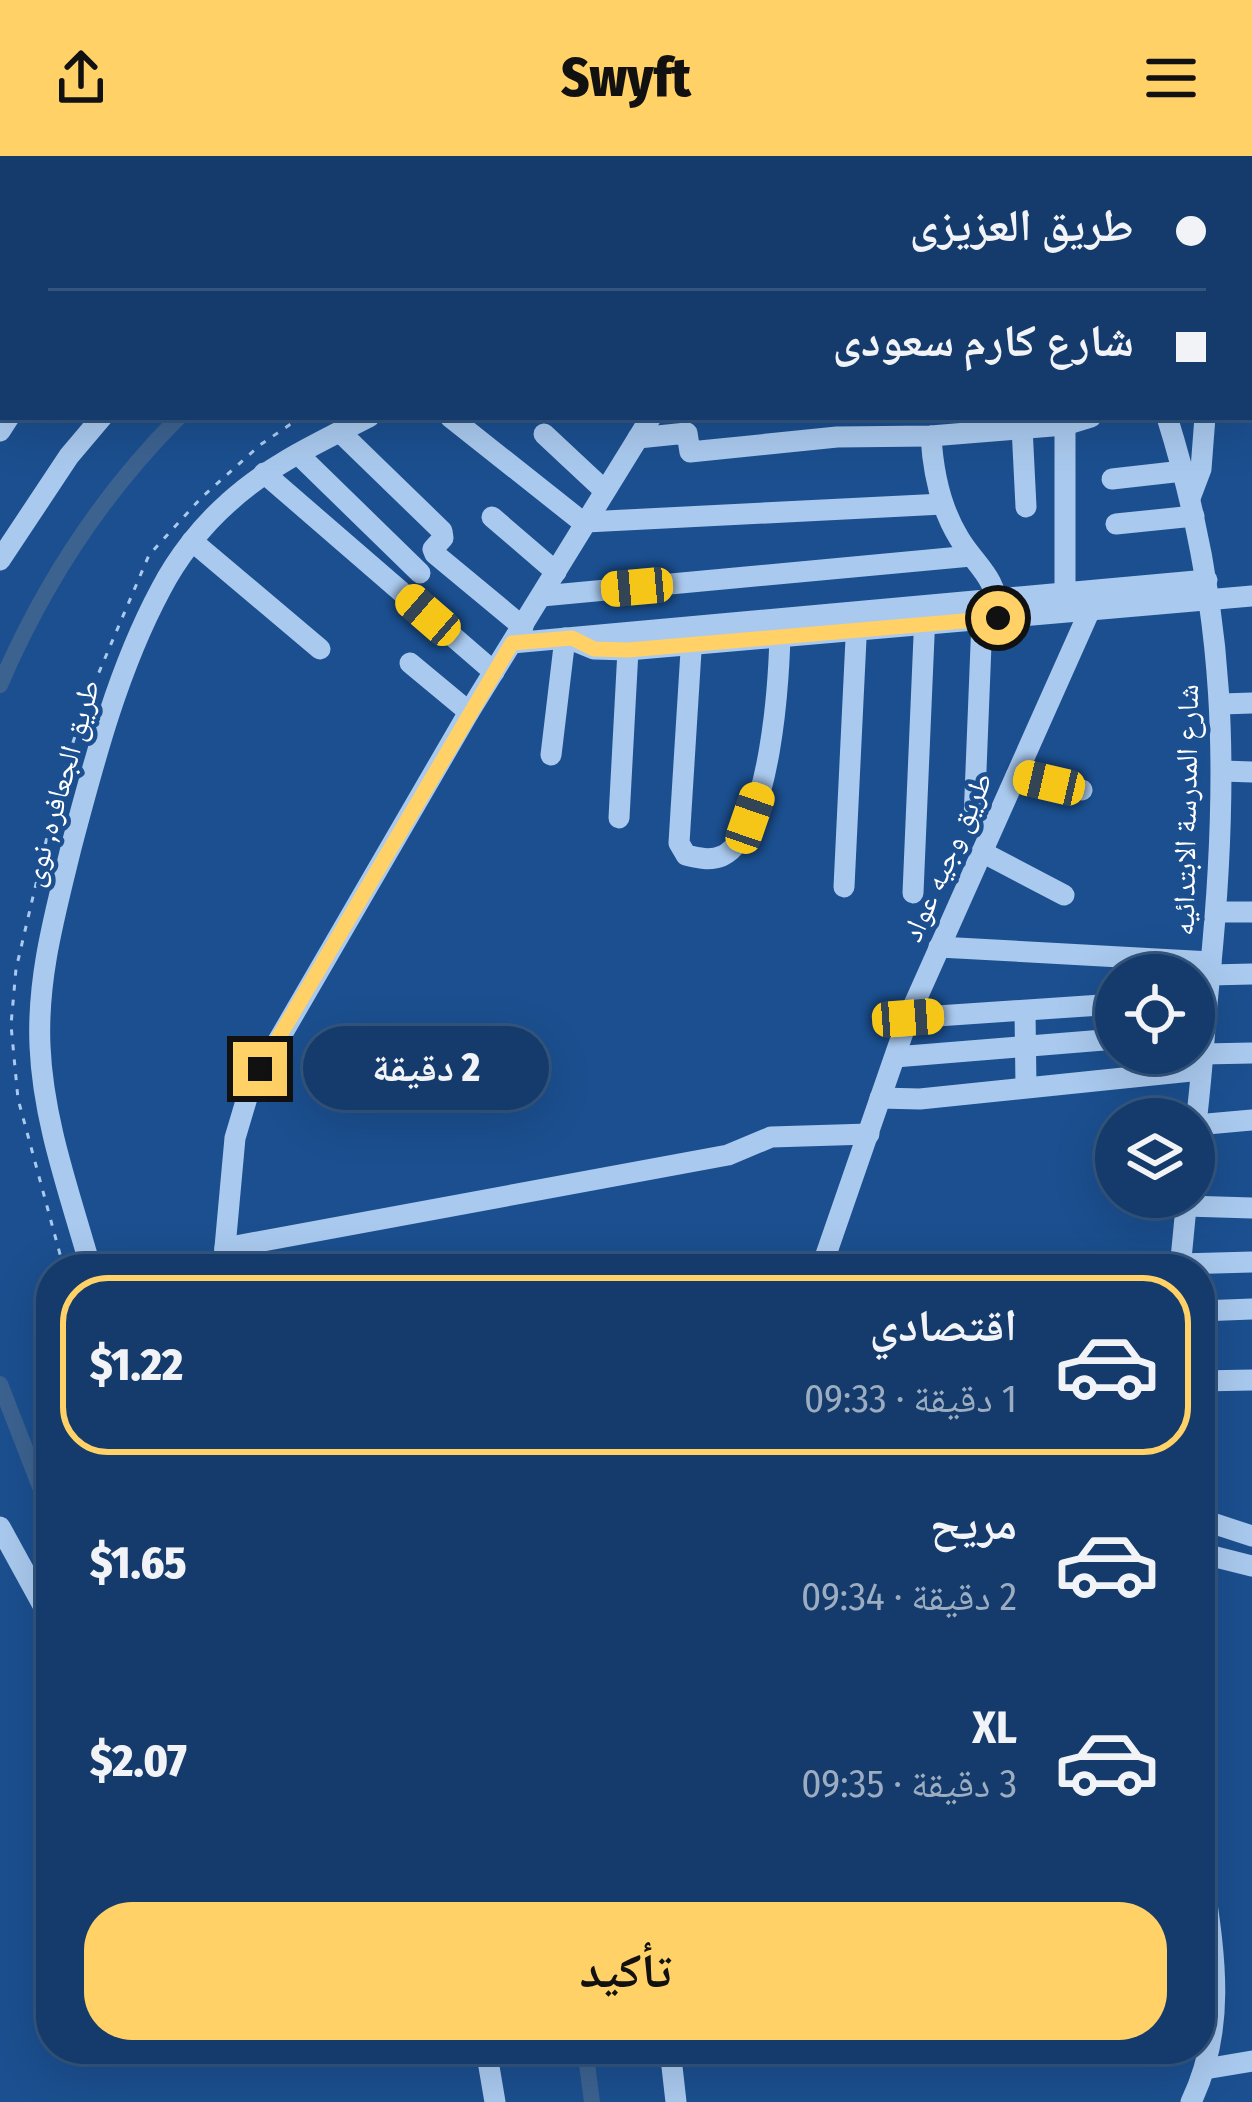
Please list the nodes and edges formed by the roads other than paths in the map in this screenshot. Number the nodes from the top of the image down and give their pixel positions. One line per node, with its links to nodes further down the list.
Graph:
1 (100, 420): 28 (street)
2 (363, 420): 11 (street, طريق الجعافره, نوى)
3 (454, 420): 24 (street)
4 (649, 420): 14 (street)
5 (1081, 420): 8 (street)
6 (1168, 420): 16 (street, شارع المدرسة الابتدائيه)
7 (1205, 420): 22 (street)
8 (1065, 425): 10 (street); 34 (street)
9 (837, 427): 13 (street); 14 (street)
10 (1022, 427): 13 (street); 21 (street)
11 (340, 432): 15 (street, طريق الجعافره, نوى); 40 (street)
12 (544, 434): 19 (street)
13 (931, 436): 20 (street)
14 (638, 438): 19 (street)
15 (298, 454): 17 (street, طريق الجعافره, نوى); 30 (street)
16 (1183, 470): 18 (street); 22 (street, شارع المدرسة الابتدائيه)
17 (264, 473): 26 (street, طريق الجعافره, نوى); 46 (street)
18 (1112, 478)
19 (604, 491): 24 (street)
20 (943, 504): 24 (street); 27 (street)
21 (1026, 507)
22 (1192, 508): 25 (street); 31 (street, شارع المدرسة الابتدائيه)
23 (493, 517): 29 (street)
24 (585, 523): 29 (street)
25 (1116, 524)
26 (193, 541): 43 (street); 85 (street, طريق الجعافره, نوى)
27 (971, 556): 32 (street); 36 (street)
28 (0, 560)
29 (556, 572): 32 (street)
30 (420, 573)
31 (1209, 590): 33 (street); 34 (street); 35 (street); 48 (street, شارع المدرسة الابتدائيه)
32 (542, 596): 40 (street)
33 (1252, 596)
34 (1065, 603): 35 (street); 36 (street)
35 (1090, 610): 53 (street, طريق وجيه عواد)
36 (993, 612): 37 (street); 56 (street)
37 (925, 616): 38 (street); 59 (street)
38 (857, 622): 39 (street); 58 (street)
39 (780, 629): 41 (street); 41 (street)
40 (518, 635): 42 (street); 46 (street)
41 (692, 637): 42 (street); 44 (street)
42 (568, 638): 44 (street); 50 (street)
43 (320, 650)
44 (628, 650): 55 (street)
45 (410, 663): 49 (street)
46 (494, 672): 49 (street)
47 (1252, 703): 48 (street)
48 (1222, 704): 51 (street, شارع المدرسة الابتدائيه)
49 (469, 712): 86 (street)
50 (551, 755)
51 (1223, 770): 52 (street); 62 (street, شارع المدرسة الابتدائيه)
52 (1252, 772)
53 (1016, 776): 54 (street); 56 (street, طريق وجيه عواد)
54 (1082, 790)
55 (619, 818)
56 (994, 824): 57 (street, طريق وجيه عواد)
57 (982, 852): 60 (street); 63 (street, طريق وجيه عواد)
58 (844, 887)
59 (914, 893)
60 (1064, 895)
61 (1252, 912): 62 (street)
62 (1216, 913): 64 (street, شارع المدرسة الابتدائيه)
63 (939, 946): 65 (street); 70 (street, طريق وجيه عواد)
64 (1210, 954)
65 (1095, 968)
66 (1252, 974): 67 (street)
67 (1215, 981)
68 (1095, 1006): 69 (street)
69 (1025, 1011): 70 (street); 72 (street)
70 (908, 1018): 75 (street, طريق وجيه عواد)
71 (1095, 1041): 72 (street)
72 (1026, 1047): 75 (street); 77 (street)
73 (1215, 1049): 74 (street)
74 (1252, 1053)
75 (895, 1057): 78 (street, طريق وجيه عواد)
76 (1095, 1072): 77 (street)
77 (1026, 1087): 78 (street)
78 (880, 1098): 81 (street, طريق وجيه عواد)
79 (1252, 1120): 80 (street)
80 (1215, 1128)
81 (869, 1134): 87 (street); 88 (street, طريق وجيه عواد)
82 (1215, 1205): 83 (street)
83 (1252, 1208)
84 (1185, 1218): 89 (street)
85 (87, 1254)
86 (224, 1254)
87 (248, 1254)
88 (826, 1254)
89 (1181, 1254)
90 (1252, 1262): 91 (street)
91 (1215, 1265)
92 (1252, 1309): 93 (street)
93 (1215, 1310)
94 (1252, 1380): 95 (street)
95 (1215, 1381)
96 (1215, 1524): 98 (street)
97 (0, 1527): 101 (street)
98 (1252, 1536)
99 (1215, 1557): 100 (street)
100 (1252, 1567)
101 (36, 1593)
102 (1215, 1962): 103 (street)
103 (1215, 2016)
104 (1252, 2061): 108 (street)
105 (489, 2064): 109 (street)
106 (672, 2064): 110 (street)
107 (1206, 2064): 108 (street)
108 (1205, 2069): 111 (street)
109 (495, 2102)
110 (676, 2102)
111 (1191, 2102)

